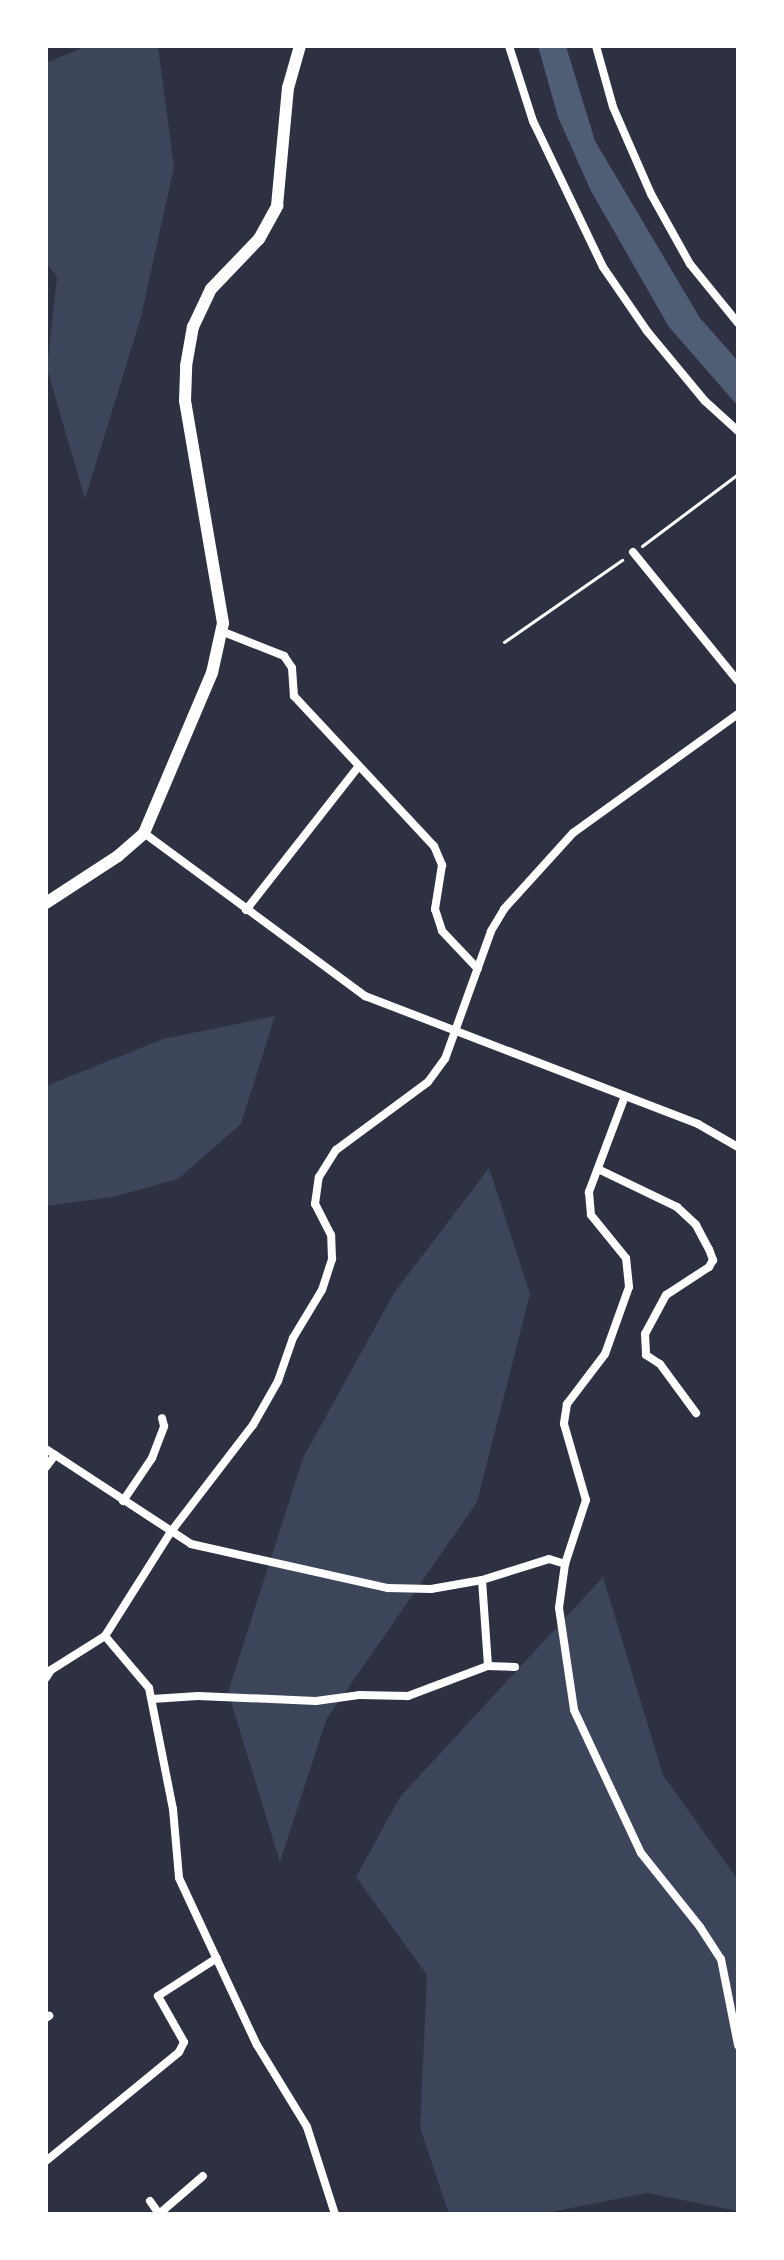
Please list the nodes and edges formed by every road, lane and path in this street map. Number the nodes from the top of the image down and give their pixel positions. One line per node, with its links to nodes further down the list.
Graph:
1 (300, 46): 8 (street)
2 (509, 46): 5 (street)
3 (596, 46): 4 (street)
4 (738, 323)
5 (738, 431)
6 (738, 474): 7 (path)
7 (633, 552): 9 (path); 10 (street)
8 (221, 631): 12 (street); 13 (street)
9 (504, 642)
10 (738, 681)
11 (738, 714): 16 (street)
12 (358, 767): 15 (street); 16 (street)
13 (144, 833): 14 (street); 15 (street)
14 (46, 903)
15 (246, 910): 17 (street)
16 (478, 969): 17 (street)
17 (456, 1031): 18 (street); 27 (street)
18 (625, 1096): 19 (street); 20 (street)
19 (738, 1147)
20 (598, 1169): 21 (street); 28 (street)
21 (696, 1413)
22 (162, 1418): 26 (street)
23 (46, 1449): 24 (street)
24 (55, 1455): 25 (street); 26 (street)
25 (46, 1467)
26 (123, 1501): 27 (street)
27 (170, 1533): 29 (street); 30 (street)
28 (565, 1564): 29 (street); 36 (street)
29 (482, 1580): 31 (street)
30 (105, 1636): 33 (street); 34 (street)
31 (488, 1666): 32 (street); 34 (street)
32 (515, 1667)
33 (46, 1678)
34 (152, 1699): 35 (street)
35 (217, 1958): 37 (street); 40 (street)
36 (738, 2045)
37 (46, 2161)
38 (203, 2176): 39 (street)
39 (150, 2201)
40 (335, 2214)

